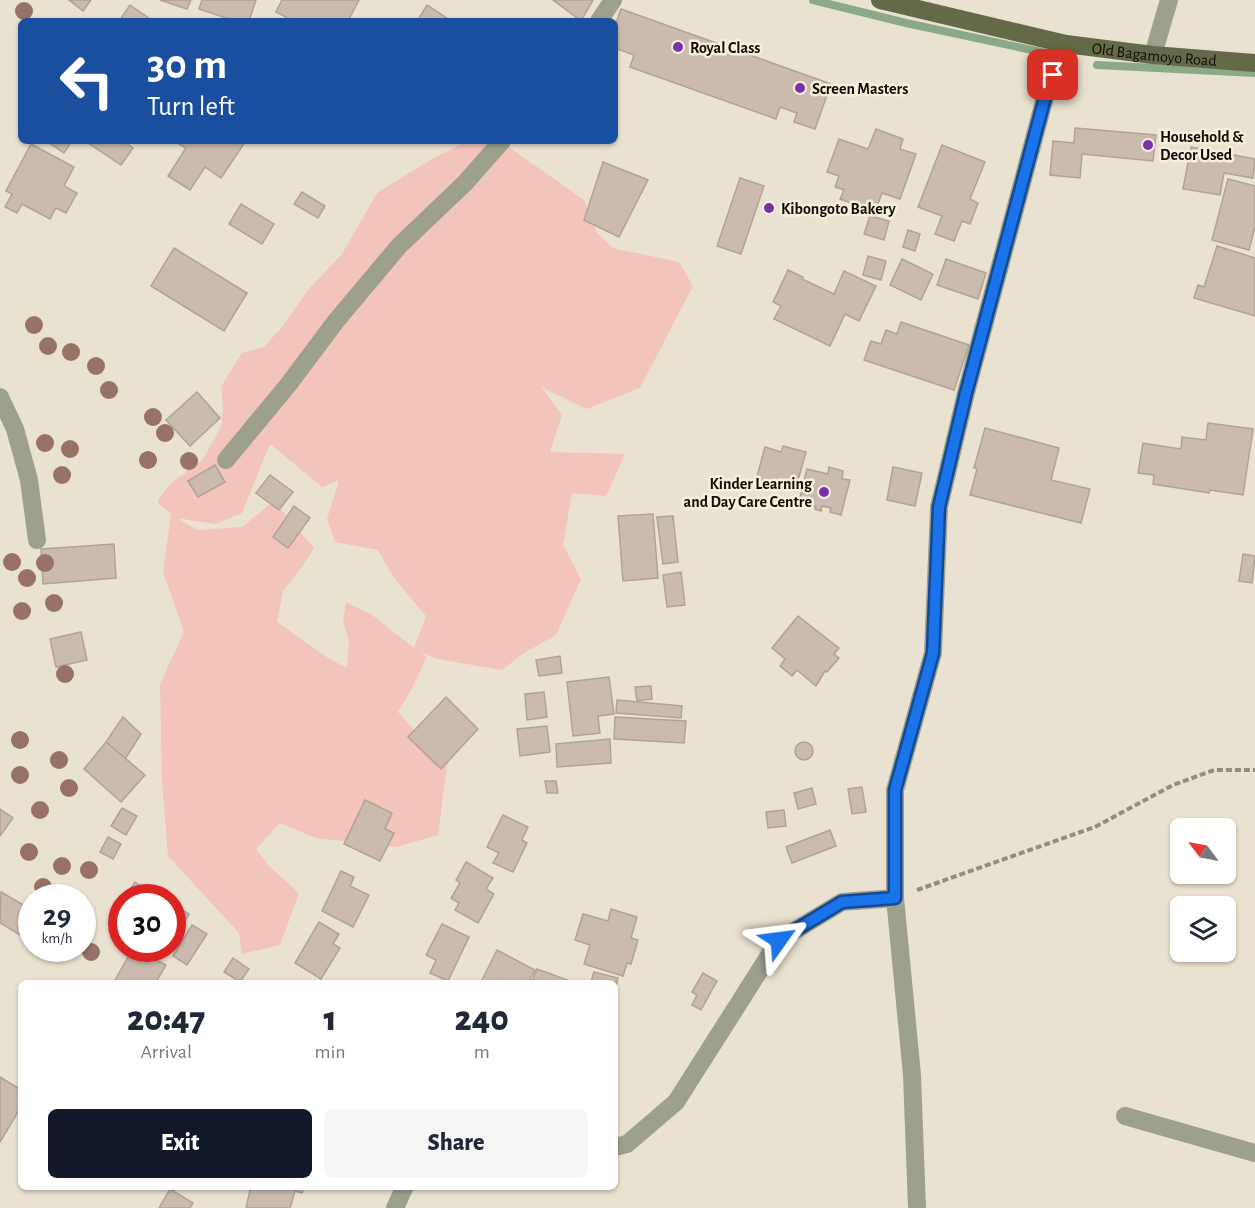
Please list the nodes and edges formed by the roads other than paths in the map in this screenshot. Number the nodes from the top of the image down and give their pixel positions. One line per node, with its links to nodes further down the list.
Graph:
1 (613, 0): 4 (street)
2 (880, 0): 5 (main road, Old Bagamoyo Road)
3 (1169, 0): 6 (street)
4 (602, 18)
5 (1066, 44): 6 (main road, Old Bagamoyo Road); 12 (street)
6 (1153, 56): 7 (main road, Old Bagamoyo Road)
7 (1255, 63)
8 (499, 144): 10 (street)
9 (0, 397): 11 (street)
10 (226, 460)
11 (37, 540)
12 (895, 898): 14 (street); 18 (street)
13 (1125, 1116): 15 (street)
14 (618, 1146)
15 (1255, 1153)
16 (403, 1190): 17 (street)
17 (395, 1208)
18 (917, 1208)

